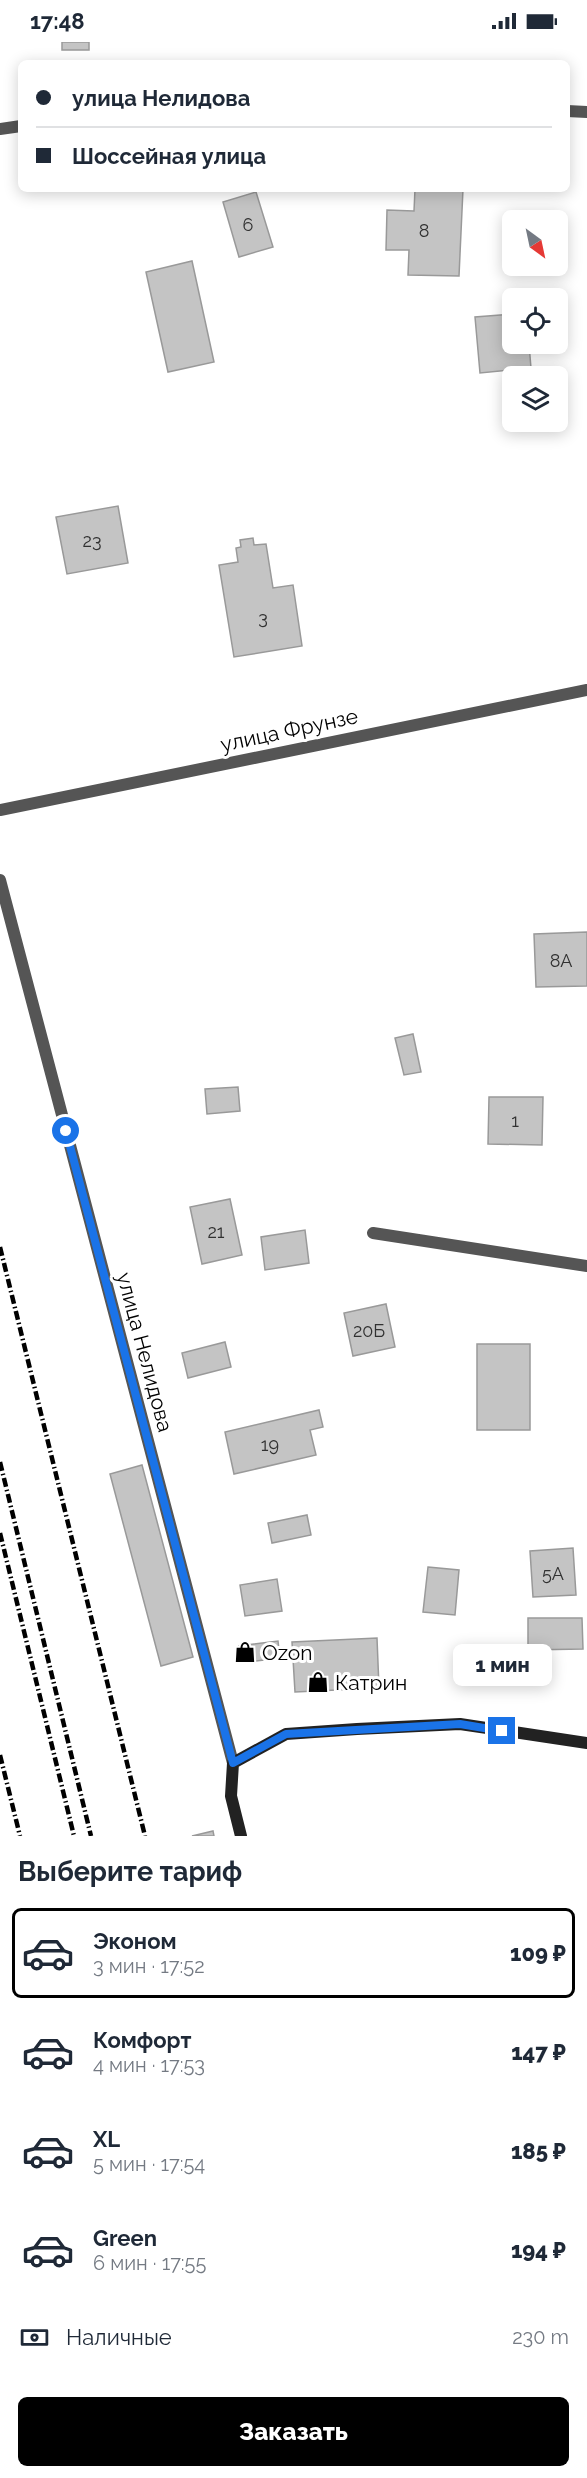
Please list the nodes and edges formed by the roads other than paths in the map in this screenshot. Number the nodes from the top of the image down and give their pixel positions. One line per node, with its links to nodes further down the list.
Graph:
1 (570, 111): 2 (street)
2 (587, 112)
3 (18, 126): 4 (street)
4 (0, 129)
5 (587, 690): 6 (street, улица Фрунзе)
6 (0, 810)
7 (0, 880): 11 (street, улица Нелидова)
8 (373, 1233): 9 (street)
9 (587, 1266)
10 (587, 1743): 11 (main road)
11 (233, 1763): 12 (main road, улица Нелидова)
12 (241, 1836)

